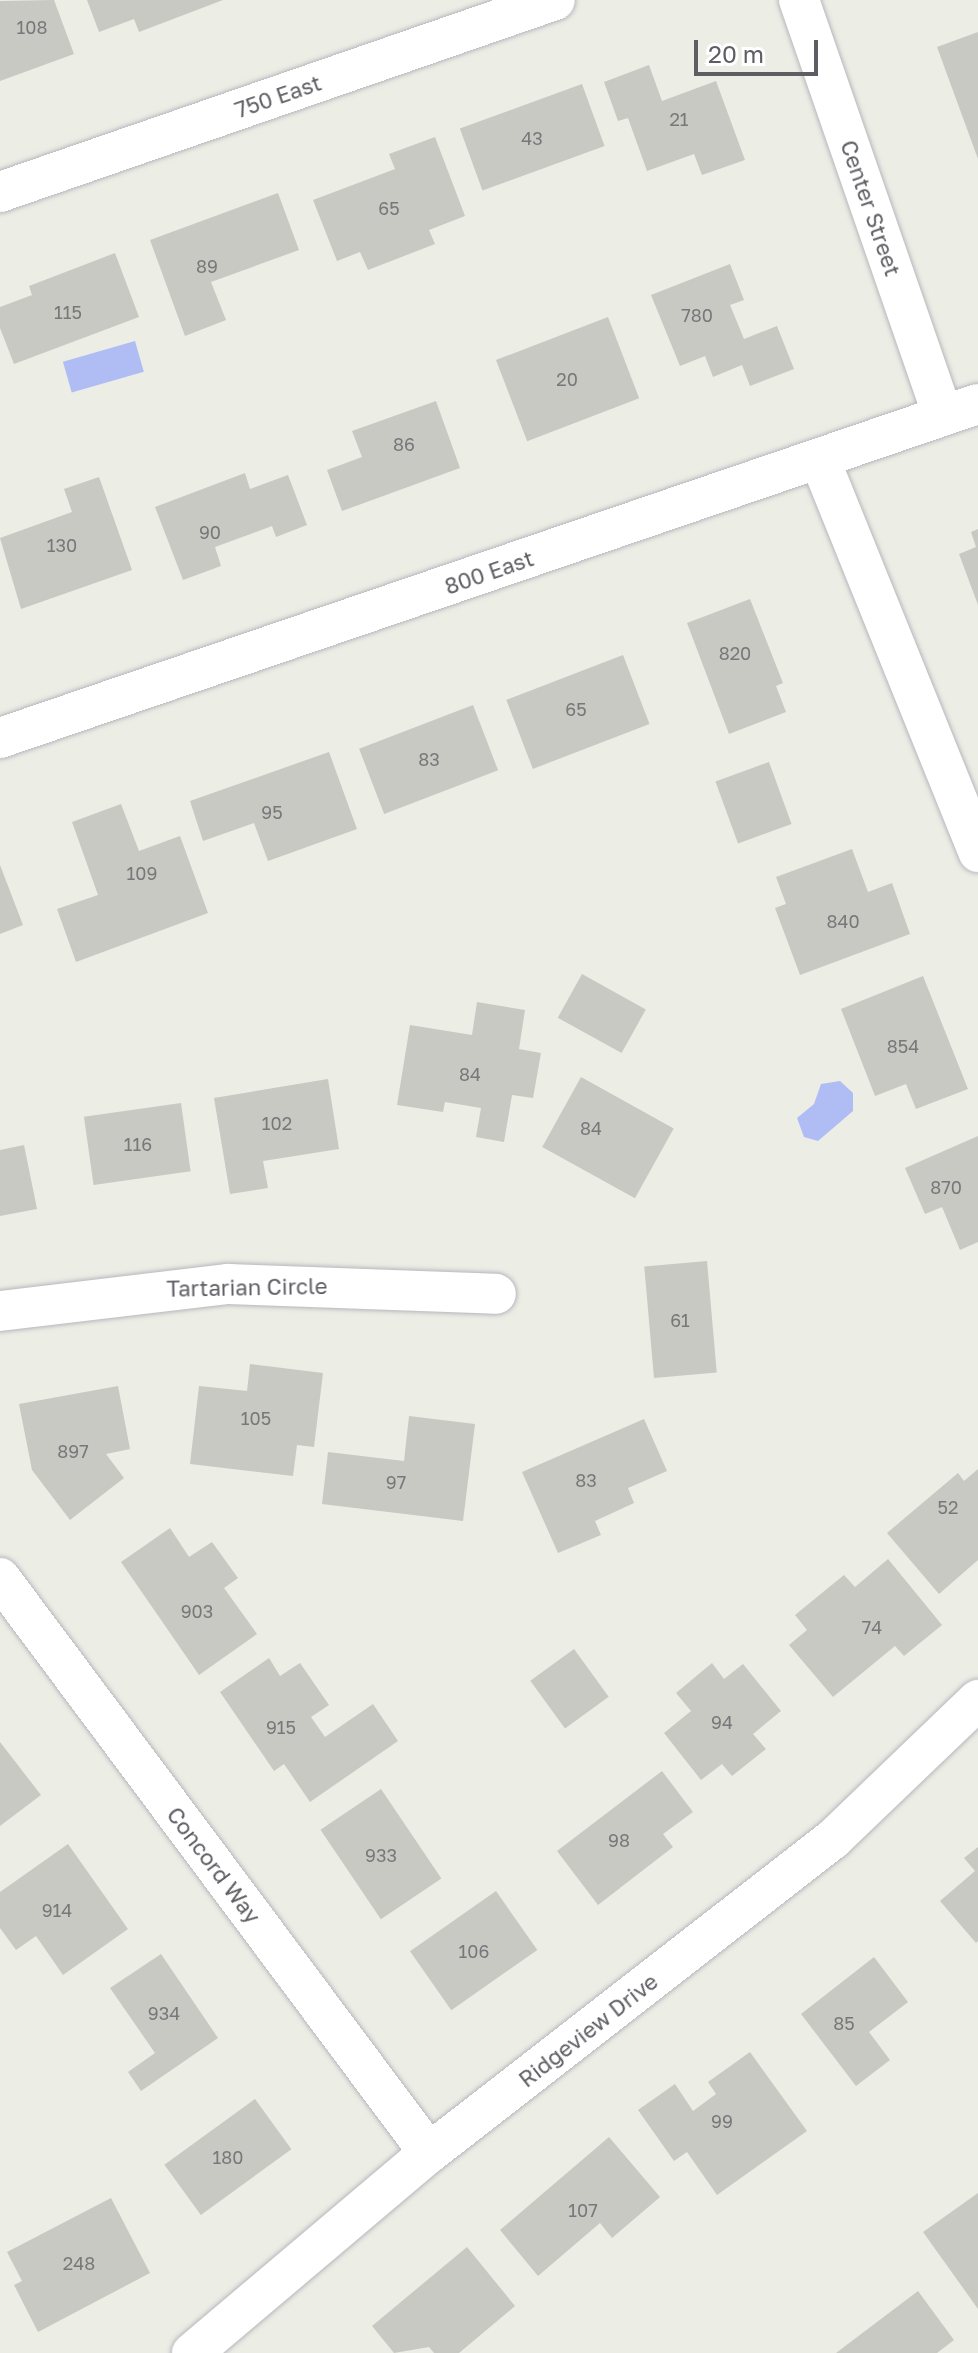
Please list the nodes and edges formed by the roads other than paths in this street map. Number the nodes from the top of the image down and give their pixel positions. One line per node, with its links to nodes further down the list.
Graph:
1 (555, 0): 3 (street, 750 East)
2 (799, 0): 4 (street, Center Street)
3 (0, 192)
4 (961, 410): 5 (street, 800 East)
5 (820, 460): 6 (street, 800 East); 7 (street)
6 (0, 738)
7 (978, 852)
8 (496, 1294): 9 (street, Tartarian Circle)
9 (0, 1311)
10 (0, 1578): 12 (street, Concord Way)
11 (978, 1700): 12 (street, Ridgeview Drive)
12 (429, 2153): 13 (street, Ridgeview Drive)
13 (192, 2353)

